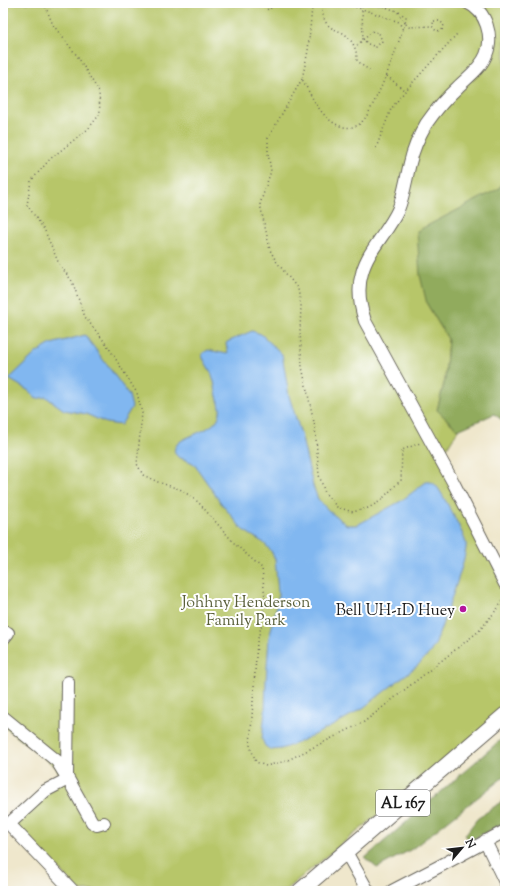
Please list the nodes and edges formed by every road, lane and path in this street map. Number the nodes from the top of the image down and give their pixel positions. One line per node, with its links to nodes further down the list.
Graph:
1 (44, 3): 24 (path)
2 (262, 3): 3 (path)
3 (277, 3)
4 (316, 3): 19 (path)
5 (320, 3): 16 (path)
6 (340, 3): 10 (path)
7 (363, 3): 10 (path)
8 (374, 3): 11 (path)
9 (468, 3): 22 (street)
10 (362, 9): 13 (path); 15 (path)
11 (405, 23): 12 (path); 13 (path)
12 (432, 26): 12 (path)
13 (403, 30): 18 (path)
14 (457, 34): 20 (path)
15 (363, 39): 15 (path); 16 (path)
16 (355, 47): 17 (path)
17 (371, 72)
18 (387, 76): 19 (path); 20 (path)
19 (302, 79): 22 (path)
20 (405, 91): 21 (path)
21 (376, 148)
22 (429, 440): 23 (street)
23 (505, 584)
24 (505, 596)
25 (68, 682): 28 (street)
26 (505, 715): 32 (main road, AL 167)
27 (3, 717): 28 (street)
28 (68, 778): 29 (street); 34 (street)
29 (104, 823)
30 (505, 831): 31 (street)
31 (485, 841): 33 (street); 37 (street)
32 (346, 852): 35 (main road, AL 167); 36 (street)
33 (505, 882)
34 (73, 891)
35 (300, 891)
36 (368, 891)
37 (392, 891)

